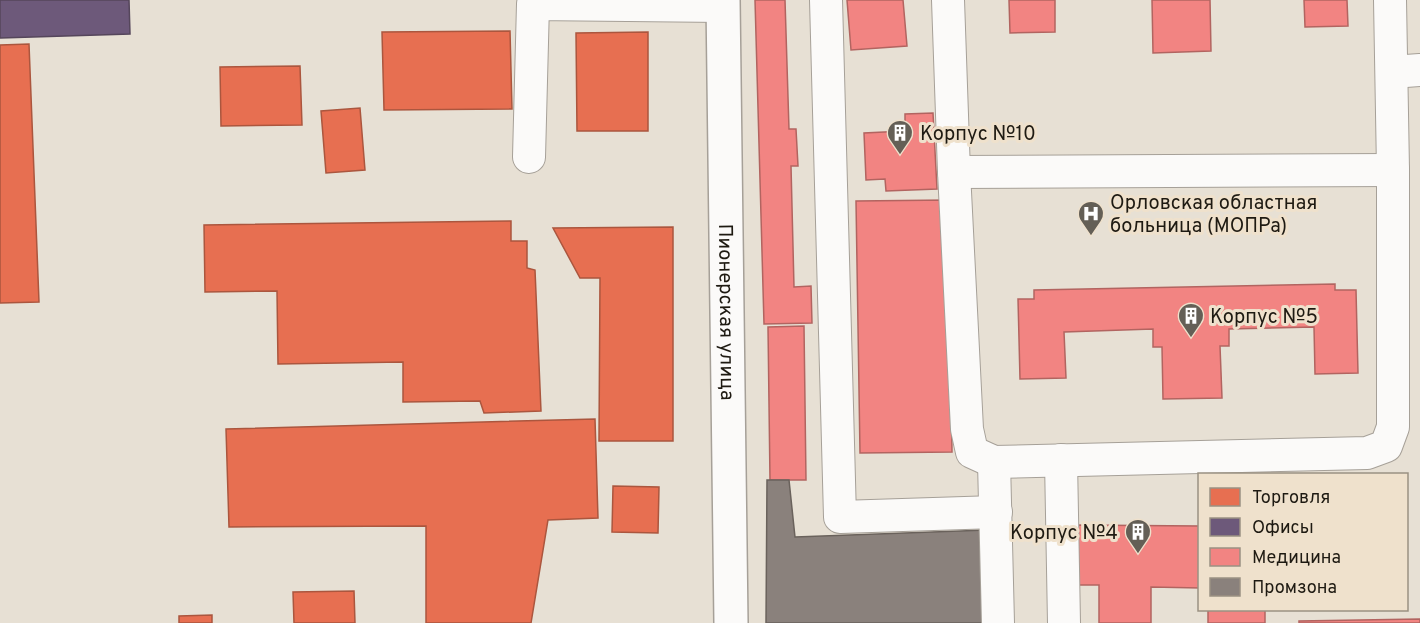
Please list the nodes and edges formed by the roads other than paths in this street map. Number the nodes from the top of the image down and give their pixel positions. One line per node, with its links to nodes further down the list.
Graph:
1 (826, 0): 11 (lane)
2 (948, 0): 8 (lane)
3 (1390, 0): 5 (lane)
4 (723, 3): 6 (lane); 12 (main road, Пионерская улица)
5 (1406, 71): 7 (lane)
6 (530, 157)
7 (1393, 170): 8 (lane); 9 (lane)
8 (954, 172): 10 (lane)
9 (1061, 460): 10 (lane); 14 (lane)
10 (994, 462): 11 (lane)
11 (996, 512): 13 (lane)
12 (730, 623)
13 (998, 623)
14 (1064, 623)

